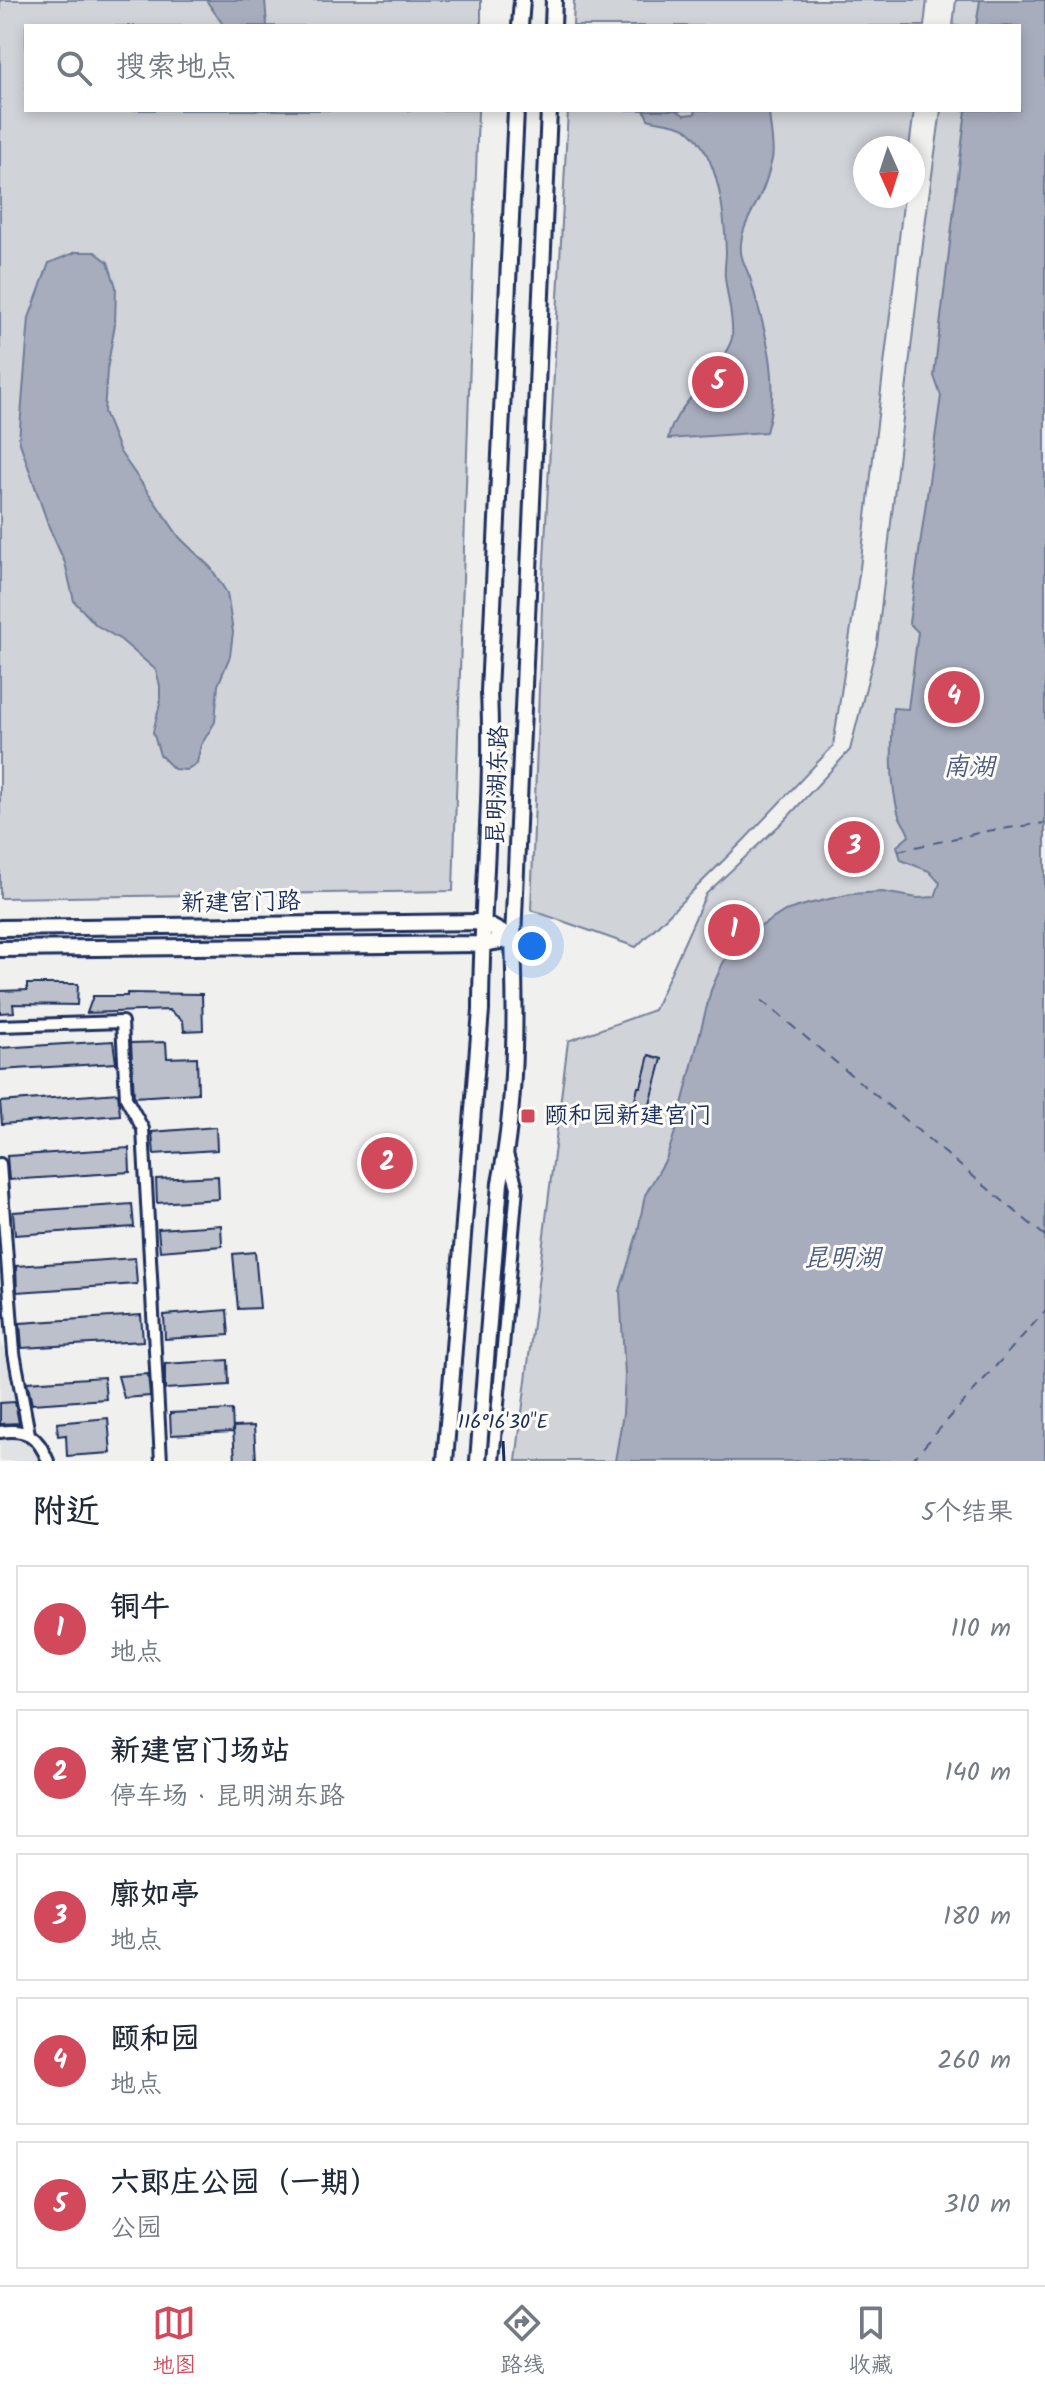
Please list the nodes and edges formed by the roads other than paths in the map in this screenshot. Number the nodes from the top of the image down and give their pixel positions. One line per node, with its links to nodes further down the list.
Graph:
1 (522, 0): 3 (main road)
2 (554, 0): 4 (main road)
3 (520, 24)
4 (553, 24)
5 (516, 112): 7 (main road, 昆明湖东路)
6 (549, 112): 9 (main road, 昆明湖东路)
7 (482, 922): 8 (main road, 新建宫门路); 9 (main road); 10 (main road, 昆明湖东路)
8 (0, 928)
9 (513, 939): 10 (main road, 新建宫门路); 13 (main road, 昆明湖东路)
10 (481, 944): 11 (main road, 新建宫门路); 19 (main road, 昆明湖东路)
11 (0, 949)
12 (0, 1026): 18 (street)
13 (506, 1152): 20 (main road, 昆明湖东路); 21 (street)
14 (0, 1164): 16 (street)
15 (0, 1432): 16 (street)
16 (29, 1434): 17 (street)
17 (48, 1461)
18 (161, 1461)
19 (445, 1461)
20 (478, 1461)
21 (493, 1461)

